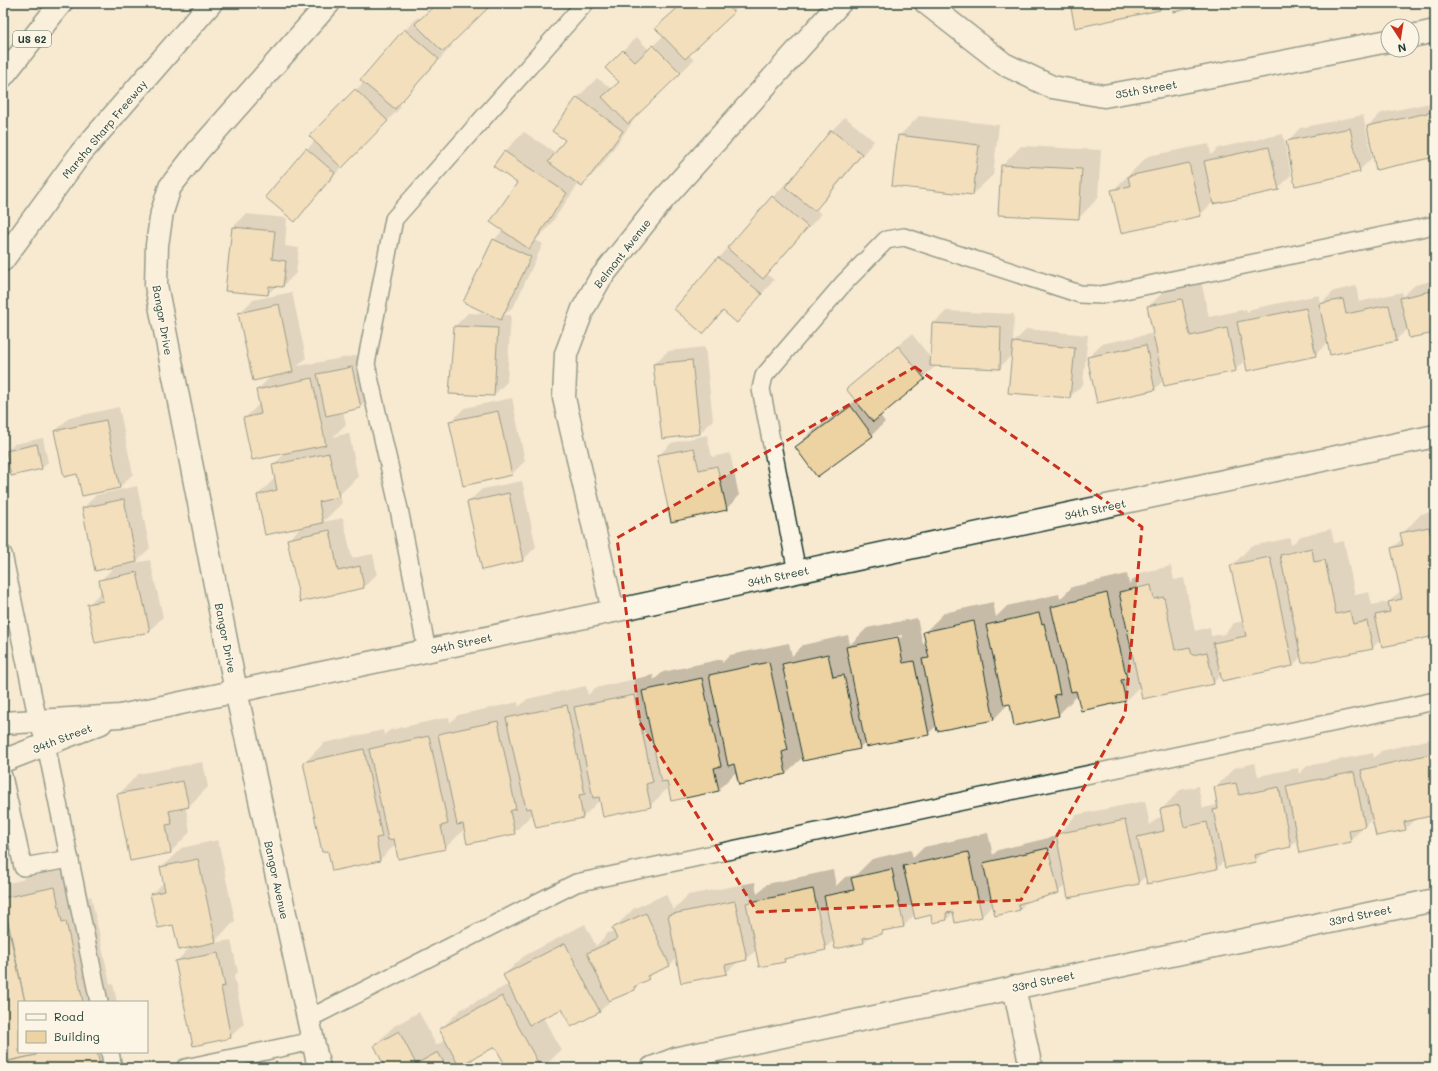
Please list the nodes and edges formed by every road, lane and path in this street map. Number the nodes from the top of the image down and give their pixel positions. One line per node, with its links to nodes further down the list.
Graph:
1 (61, 3): 10 (main road, US 62)
2 (211, 3): 12 (main road, Marsha Sharp Freeway)
3 (329, 3): 18 (main road, Bangor Drive)
4 (585, 3): 17 (lane)
5 (840, 3): 16 (main road, Belmont Avenue)
6 (926, 3): 9 (main road, 35th Street)
7 (1435, 31): 8 (main road)
8 (1420, 34)
9 (1380, 43)
10 (3, 76)
11 (1435, 226): 15 (lane)
12 (3, 260)
13 (1435, 436): 15 (main road, 34th Street)
14 (3, 554): 21 (lane)
15 (797, 572): 16 (main road, 34th Street)
16 (613, 611): 17 (main road, 34th Street)
17 (427, 651): 18 (main road, 34th Street)
18 (236, 691): 20 (main road, 34th Street); 30 (main road, Bangor Avenue)
19 (1435, 700): 30 (lane)
20 (120, 716): 21 (main road, 34th Street); 23 (main road, 34th Street)
21 (38, 721): 22 (main road, 34th Street); 23 (lane)
22 (3, 723)
23 (46, 744): 24 (main road, 34th Street); 26 (lane)
24 (3, 761)
25 (3, 776): 26 (lane)
26 (70, 859): 29 (lane)
27 (1435, 900): 28 (main road, 33rd Street)
28 (1014, 987): 36 (main road, 33rd Street); 37 (main road)
29 (100, 1001)
30 (308, 1019): 31 (main road, Bangor Avenue)
31 (313, 1041): 34 (lane); 35 (main road, Bangor Avenue)
32 (110, 1053): 33 (lane)
33 (113, 1068)
34 (185, 1068)
35 (319, 1068)
36 (652, 1068)
37 (1031, 1068)

